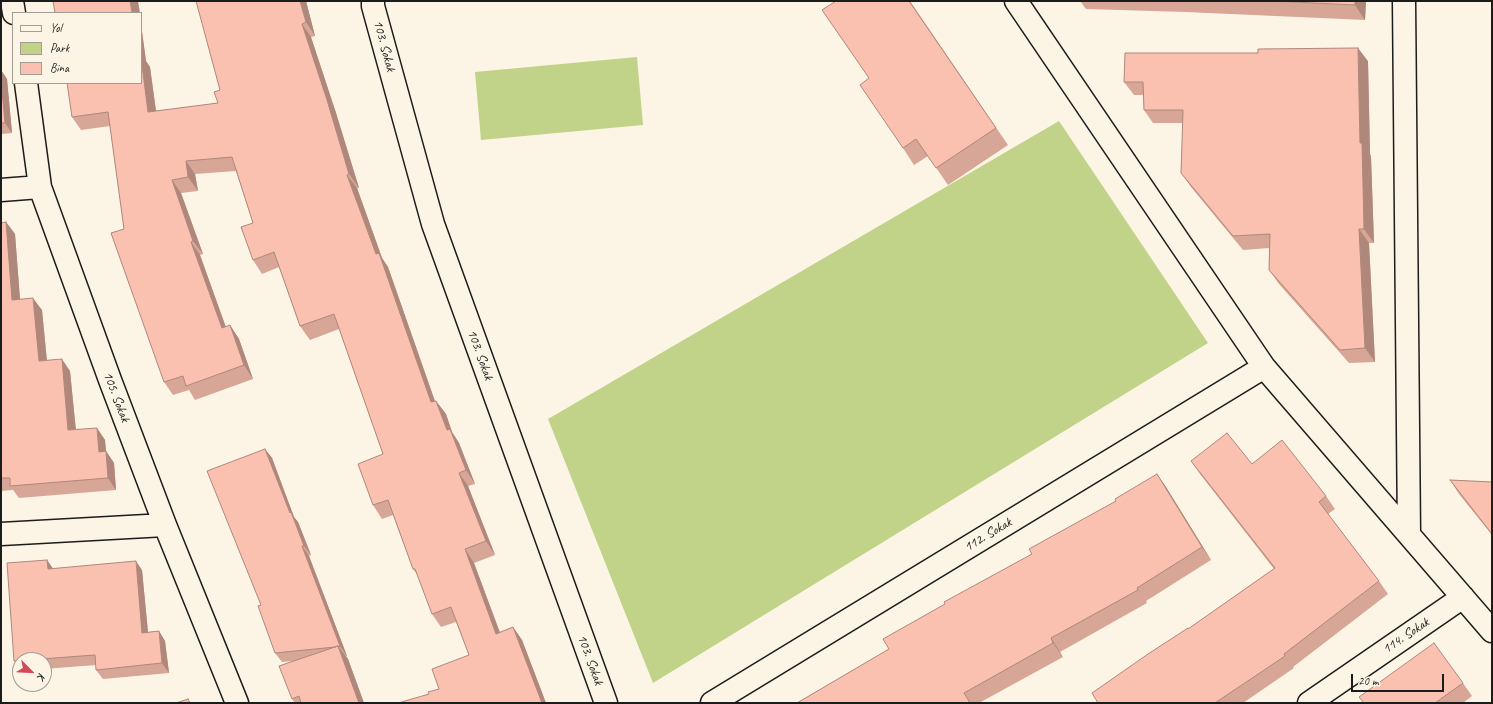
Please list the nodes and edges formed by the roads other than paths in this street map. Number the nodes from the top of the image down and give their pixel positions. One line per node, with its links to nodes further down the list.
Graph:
1 (12, 1): 5 (street)
2 (1016, 1): 9 (street)
3 (1404, 1): 12 (street)
4 (372, 3): 16 (street, 103. Sokak)
5 (14, 12)
6 (26, 84): 7 (street, 105. Sokak)
7 (40, 187): 8 (street); 10 (street, 105. Sokak)
8 (1, 190)
9 (1264, 367): 12 (street); 17 (street, 112. Sokak)
10 (164, 525): 11 (street); 15 (street, 105. Sokak)
11 (1, 534)
12 (1409, 535): 13 (street)
13 (1463, 597): 14 (street); 18 (street, 114. Sokak)
14 (1492, 631)
15 (237, 703)
16 (606, 703)
17 (712, 703)
18 (1309, 703)

